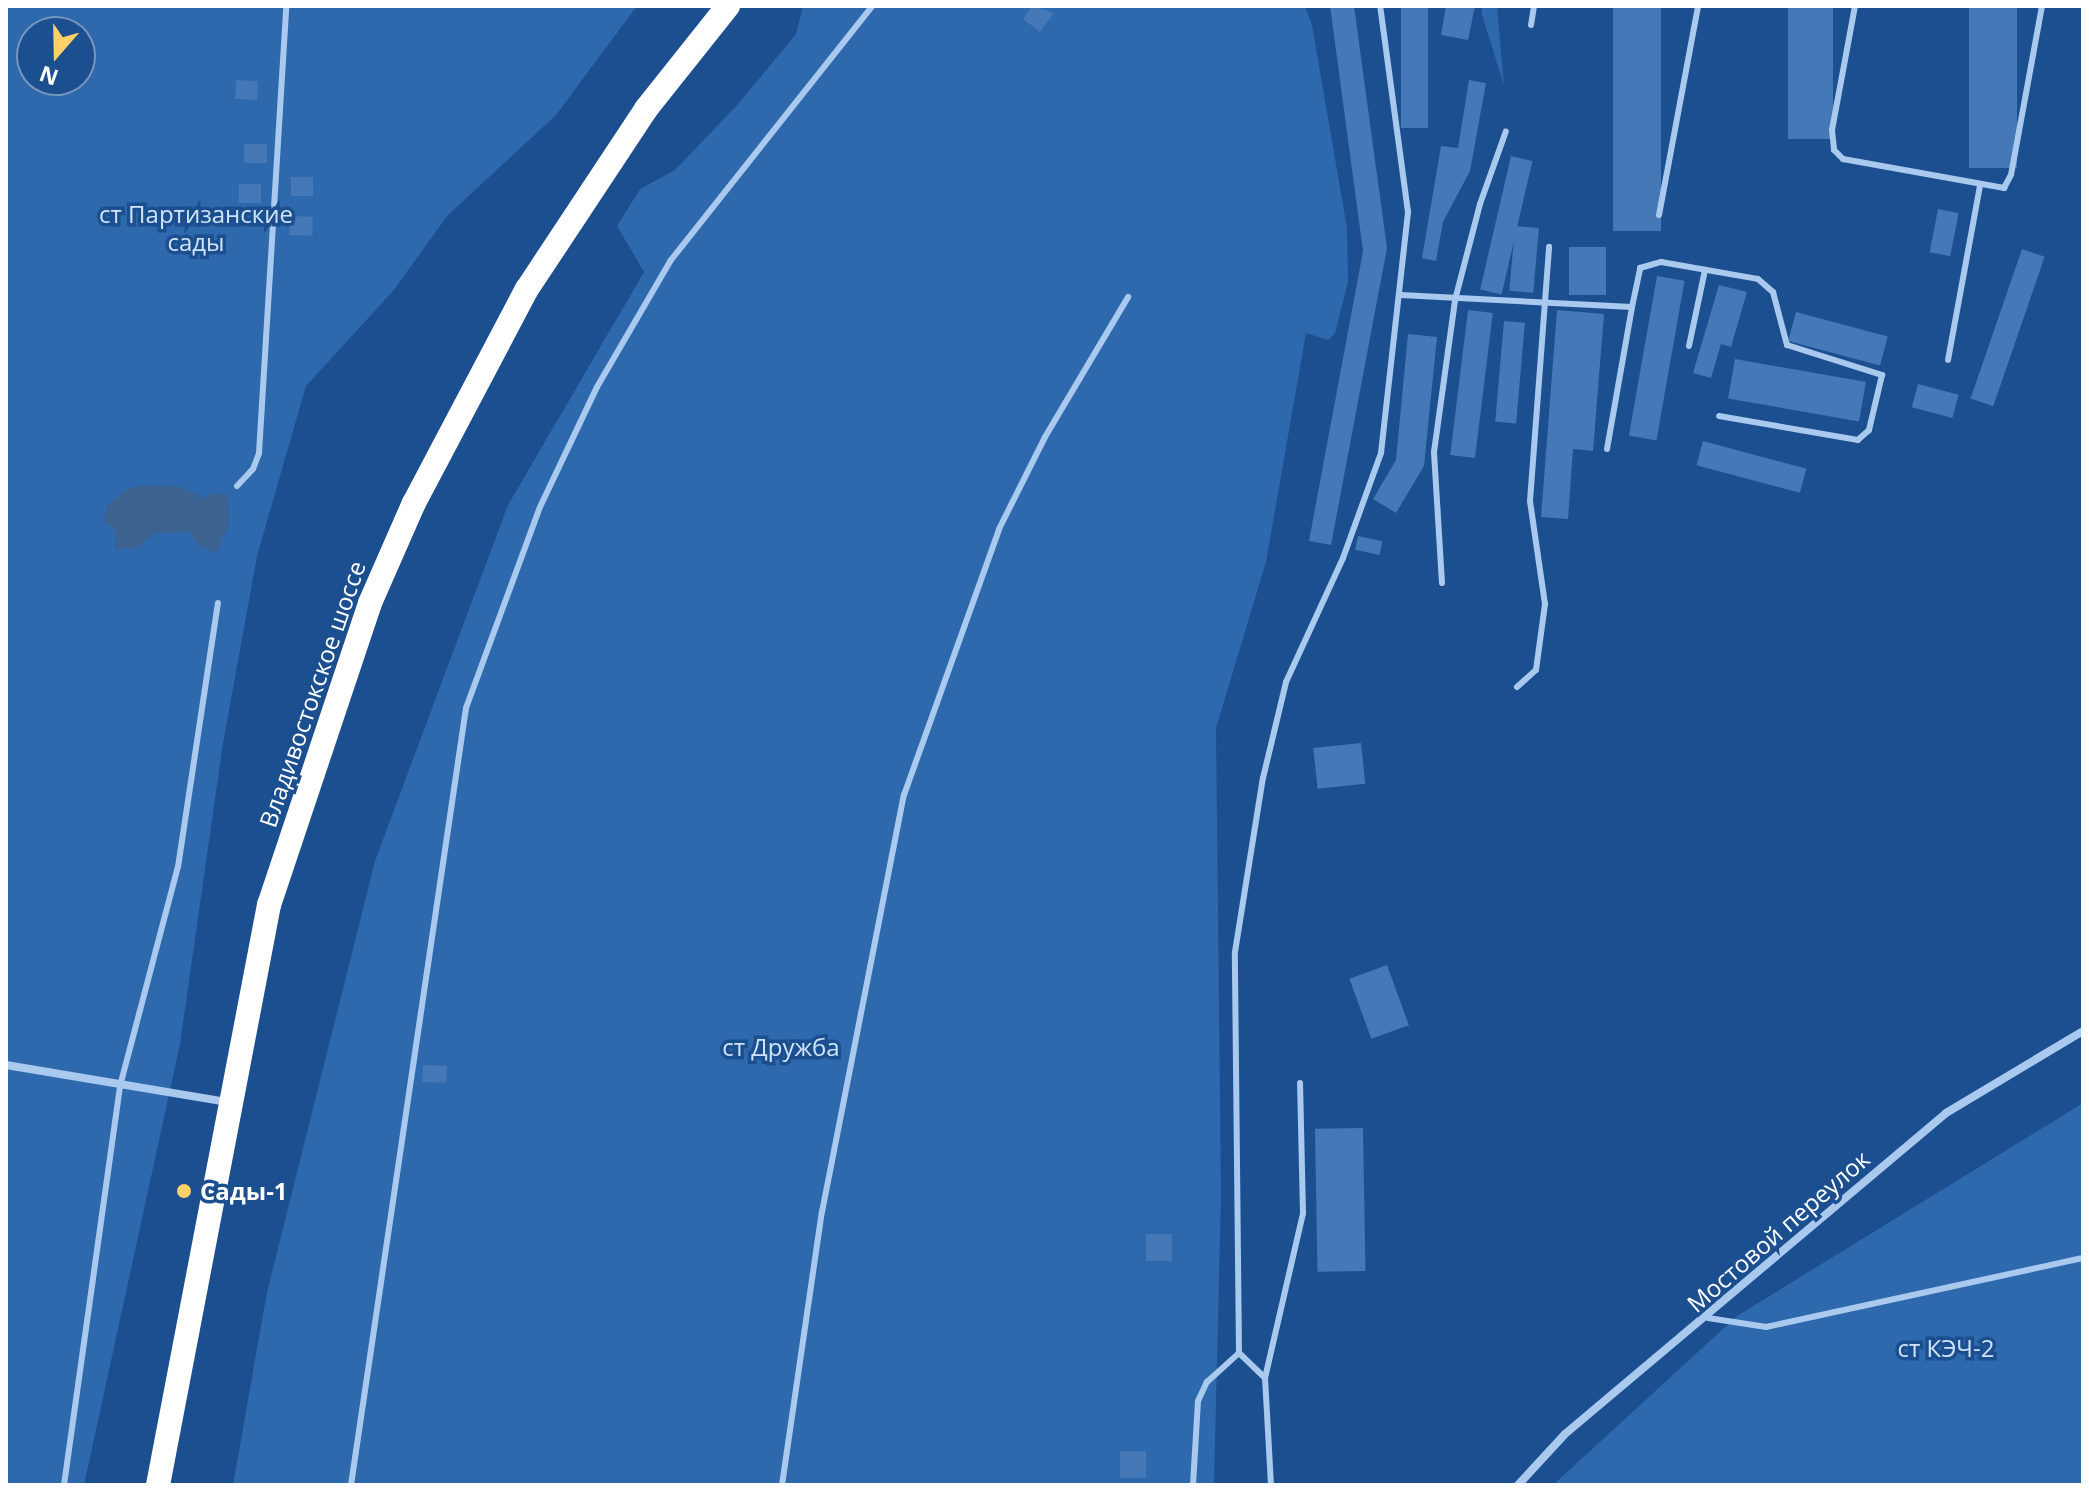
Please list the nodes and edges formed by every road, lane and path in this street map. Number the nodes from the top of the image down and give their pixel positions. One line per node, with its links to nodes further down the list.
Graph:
1 (286, 6): 24 (lane)
2 (728, 6): 32 (highway, Владивостокское шоссе)
3 (872, 6): 39 (lane)
4 (1380, 6): 15 (lane)
5 (1534, 6): 9 (lane)
6 (1698, 6): 12 (lane)
7 (1855, 6): 11 (lane)
8 (2042, 6): 11 (lane)
9 (1531, 25)
10 (1506, 131): 17 (lane)
11 (1980, 185): 21 (lane)
12 (1659, 215)
13 (1549, 247): 18 (lane)
14 (1705, 270): 19 (lane); 20 (lane); 22 (lane)
15 (1401, 295): 17 (lane); 35 (lane)
16 (1128, 297): 40 (lane)
17 (1455, 300): 18 (lane); 25 (lane)
18 (1545, 301): 19 (lane); 27 (lane)
19 (1632, 307): 23 (lane)
20 (1689, 346)
21 (1948, 360)
22 (1719, 416)
23 (1607, 449)
24 (237, 486)
25 (1442, 583)
26 (218, 603): 31 (lane)
27 (1517, 687)
28 (2083, 1031): 34 (street, Мостовой переулок)
29 (6, 1065): 31 (street)
30 (1300, 1083): 36 (lane)
31 (120, 1086): 32 (street); 37 (lane)
32 (229, 1102): 38 (highway, Владивостокское шоссе)
33 (2083, 1258): 34 (lane)
34 (1708, 1318): 43 (street, Мостовой переулок)
35 (1239, 1353): 36 (lane); 41 (lane)
36 (1265, 1378): 42 (lane)
37 (64, 1485)
38 (158, 1485)
39 (351, 1485)
40 (782, 1485)
41 (1193, 1485)
42 (1271, 1485)
43 (1518, 1485)

